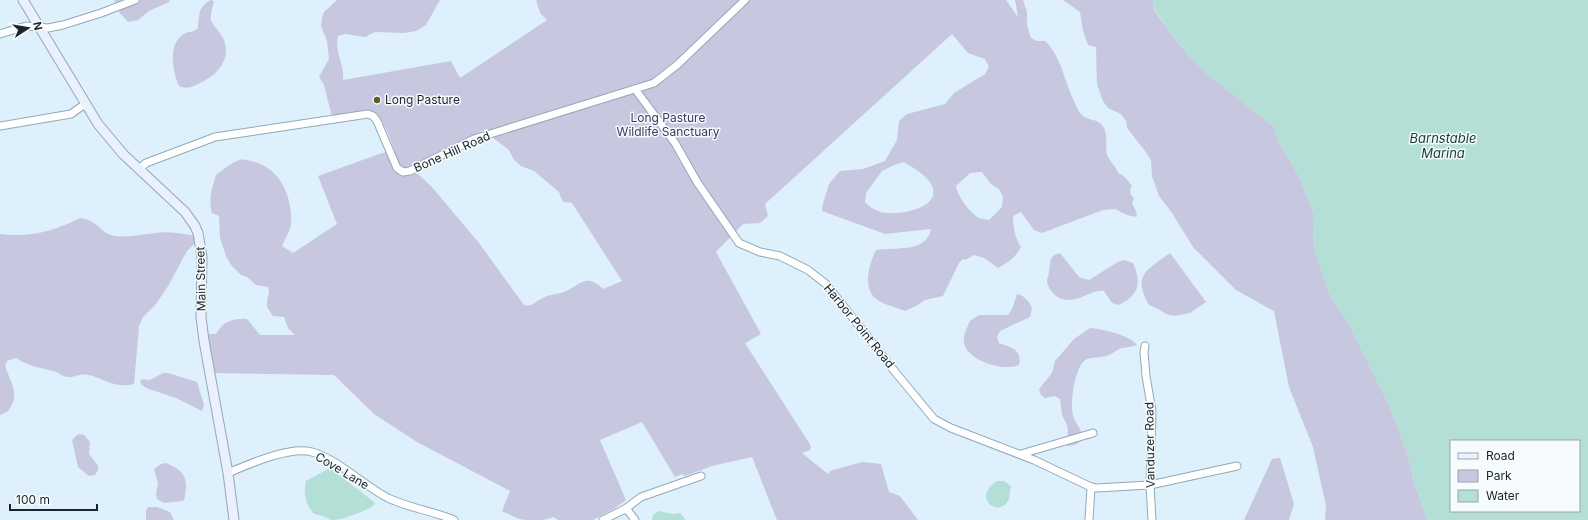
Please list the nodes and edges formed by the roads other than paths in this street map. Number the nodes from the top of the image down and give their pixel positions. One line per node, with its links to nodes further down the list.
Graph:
1 (23, 0): 4 (main road, Main Street)
2 (135, 0): 4 (street)
3 (745, 0): 6 (street, Bone Hill Road)
4 (39, 27): 5 (street); 7 (main road, Main Street)
5 (0, 34)
6 (635, 89): 9 (street, Bone Hill Road); 12 (street, Harbor Point Road)
7 (85, 104): 8 (street); 9 (main road, Main Street)
8 (0, 126)
9 (139, 168): 14 (main road, Main Street)
10 (1145, 346): 16 (street, Vanduzer Road)
11 (1093, 433): 12 (street)
12 (1020, 454): 17 (street, Harbor Point Road)
13 (1236, 466): 16 (street)
14 (228, 473): 19 (main road, Main Street); 20 (street, Cove Lane)
15 (700, 476): 18 (street)
16 (1150, 486): 17 (street); 24 (street, Vanduzer Road)
17 (1091, 487): 23 (street)
18 (625, 509): 21 (street); 22 (street)
19 (234, 520)
20 (454, 520)
21 (603, 520)
22 (635, 520)
23 (1089, 520)
24 (1152, 520)

